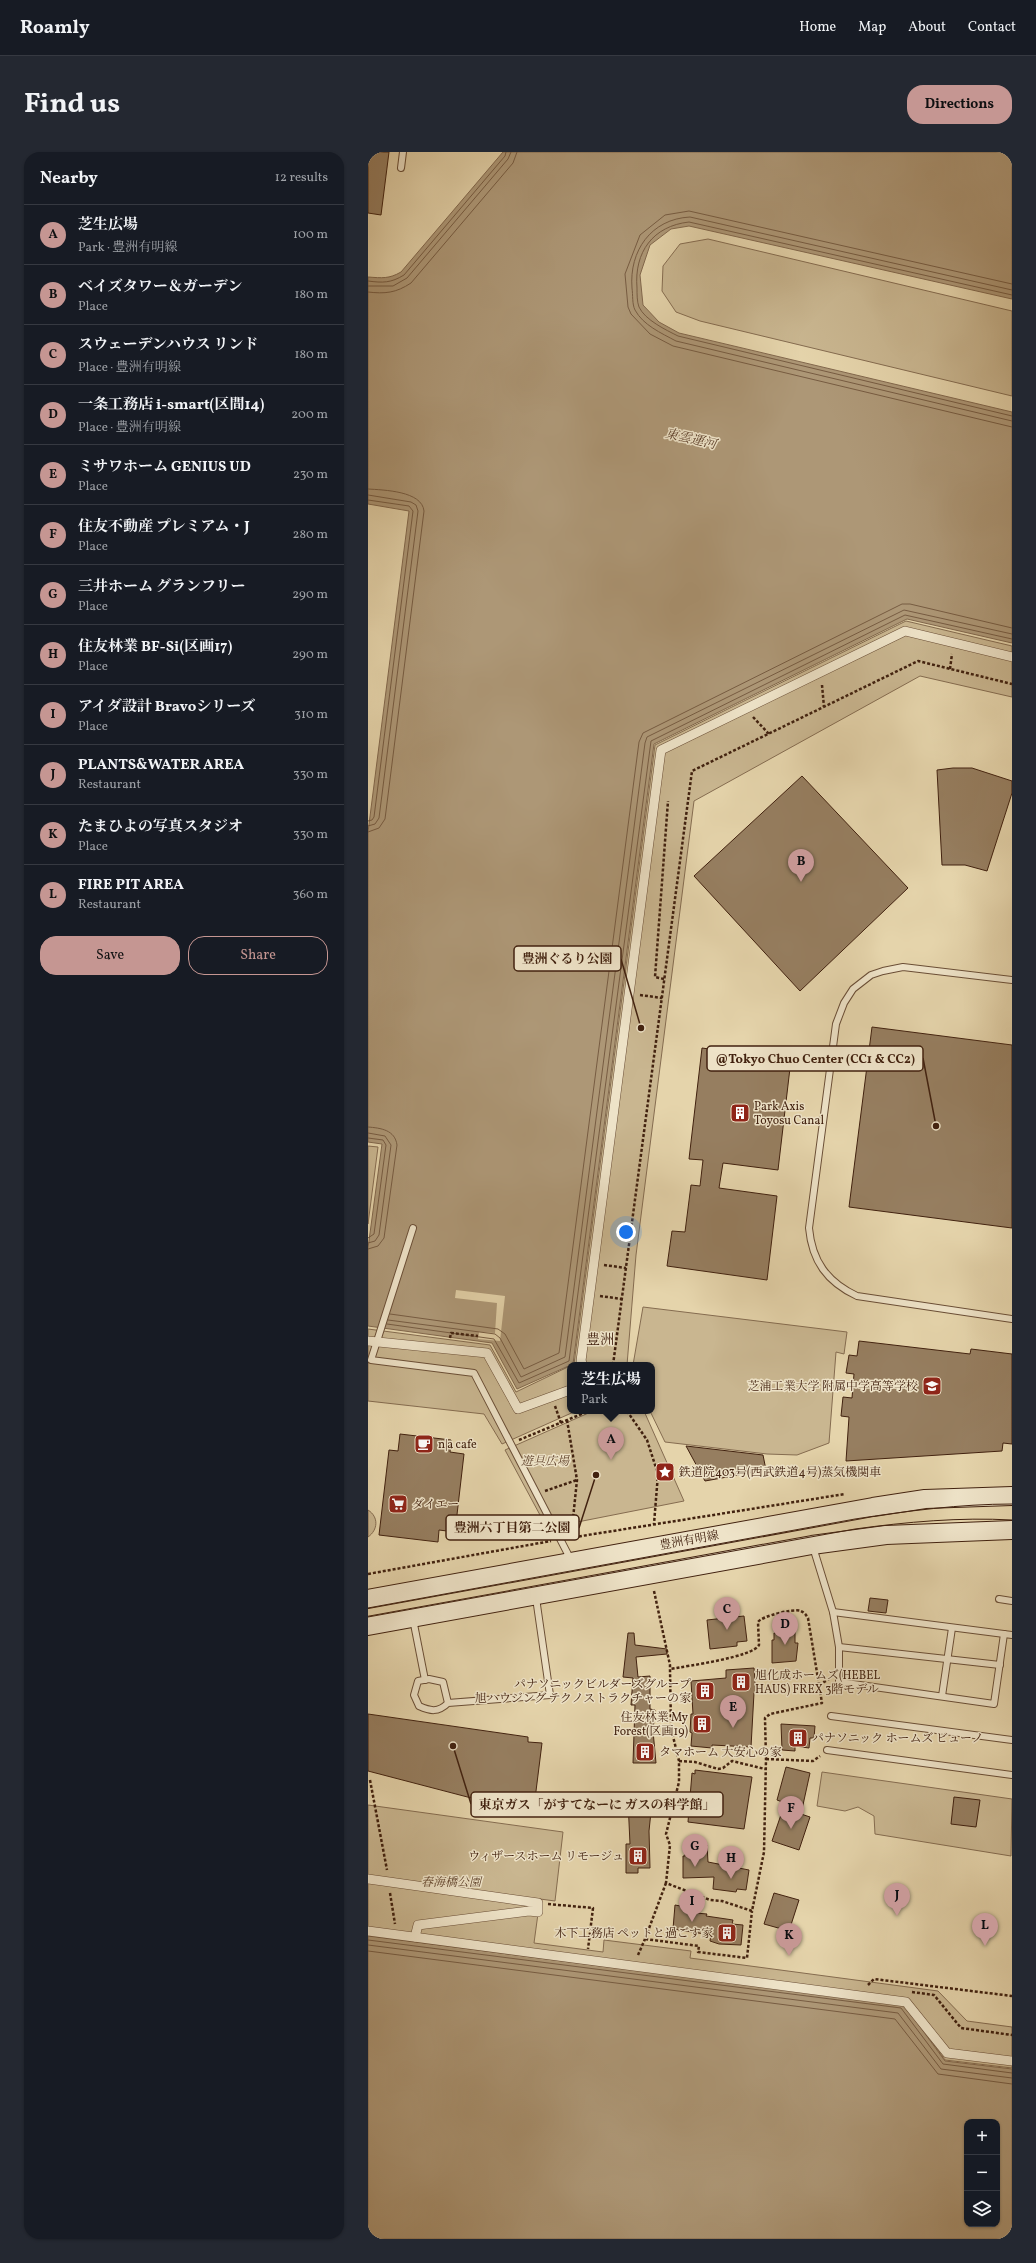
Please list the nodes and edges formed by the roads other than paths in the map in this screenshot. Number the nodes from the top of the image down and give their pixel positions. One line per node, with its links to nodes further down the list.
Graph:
1 (403, 152): 2 (lane)
2 (401, 168)
3 (1012, 657): 8 (street)
4 (1012, 980): 6 (lane)
5 (413, 1228): 7 (lane)
6 (1012, 1318)
7 (372, 1342): 9 (street); 13 (lane)
8 (582, 1362)
9 (567, 1391)
10 (1012, 1496): 13 (main road, 豊洲有明線)
11 (1012, 1530): 12 (main road)
12 (812, 1545): 14 (main road); 18 (lane)
13 (572, 1562): 15 (main road, 豊洲有明線)
14 (536, 1596): 19 (main road); 29 (lane)
15 (368, 1599)
16 (999, 1599): 17 (lane)
17 (1012, 1601)
18 (833, 1612): 21 (lane); 24 (lane)
19 (413, 1618): 20 (main road); 27 (lane)
20 (368, 1626)
21 (952, 1628): 22 (lane); 25 (lane)
22 (1004, 1634): 23 (lane); 26 (lane)
23 (1012, 1635)
24 (839, 1647): 25 (lane); 28 (lane)
25 (947, 1659): 26 (lane); 28 (lane)
26 (1000, 1665): 28 (lane)
27 (425, 1680): 29 (lane); 29 (lane)
28 (942, 1696)
29 (448, 1702)
30 (831, 1716): 31 (lane)
31 (1012, 1740)
32 (827, 1750): 33 (lane)
33 (1012, 1775)
34 (368, 1879): 36 (street)
35 (368, 1931): 36 (street)
36 (415, 1937): 37 (street)
37 (1012, 2061)

